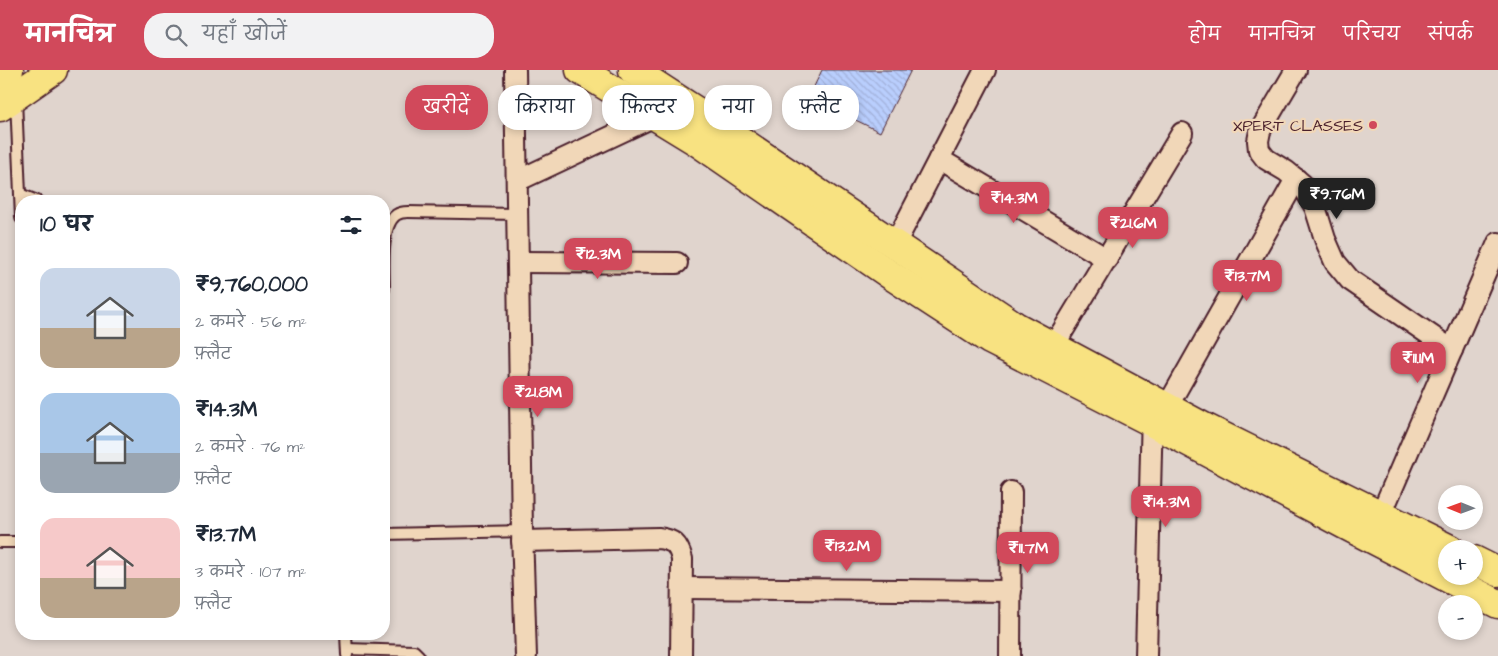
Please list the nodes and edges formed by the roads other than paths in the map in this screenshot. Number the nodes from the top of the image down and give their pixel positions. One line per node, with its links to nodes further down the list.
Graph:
1 (53, 70): 8 (main road)
2 (515, 70): 14 (street)
3 (580, 70): 7 (main road)
4 (633, 70): 19 (main road)
5 (985, 70): 12 (street)
6 (1296, 70): 13 (street)
7 (604, 85)
8 (6, 87): 15 (lane)
9 (625, 130): 14 (street)
10 (678, 130): 25 (main road)
11 (1182, 133): 20 (street)
12 (939, 159): 19 (street); 20 (street)
13 (1296, 179): 24 (street); 25 (street)
14 (517, 181): 16 (street)
15 (20, 194)
16 (518, 214): 17 (lane); 21 (street)
17 (390, 222)
18 (1498, 243): 24 (street)
19 (895, 244): 23 (main road)
20 (1106, 259): 23 (street)
21 (518, 262): 22 (street); 29 (street)
22 (677, 263)
23 (1053, 347): 25 (main road)
24 (1452, 350): 27 (street)
25 (1157, 410): 27 (main road); 44 (street)
26 (1011, 492): 36 (street)
27 (1376, 526): 32 (main road); 37 (main road)
28 (390, 534): 29 (lane)
29 (522, 536): 35 (street); 41 (street)
30 (0, 542): 31 (lane)
31 (15, 542)
32 (1438, 545)
33 (1483, 564): 34 (main road)
34 (1498, 572)
35 (682, 588): 36 (street); 42 (street)
36 (1011, 591): 43 (street)
37 (1498, 604)
38 (346, 640): 39 (lane)
39 (347, 653): 40 (lane)
40 (419, 656)
41 (526, 656)
42 (681, 656)
43 (1010, 656)
44 (1146, 656)

